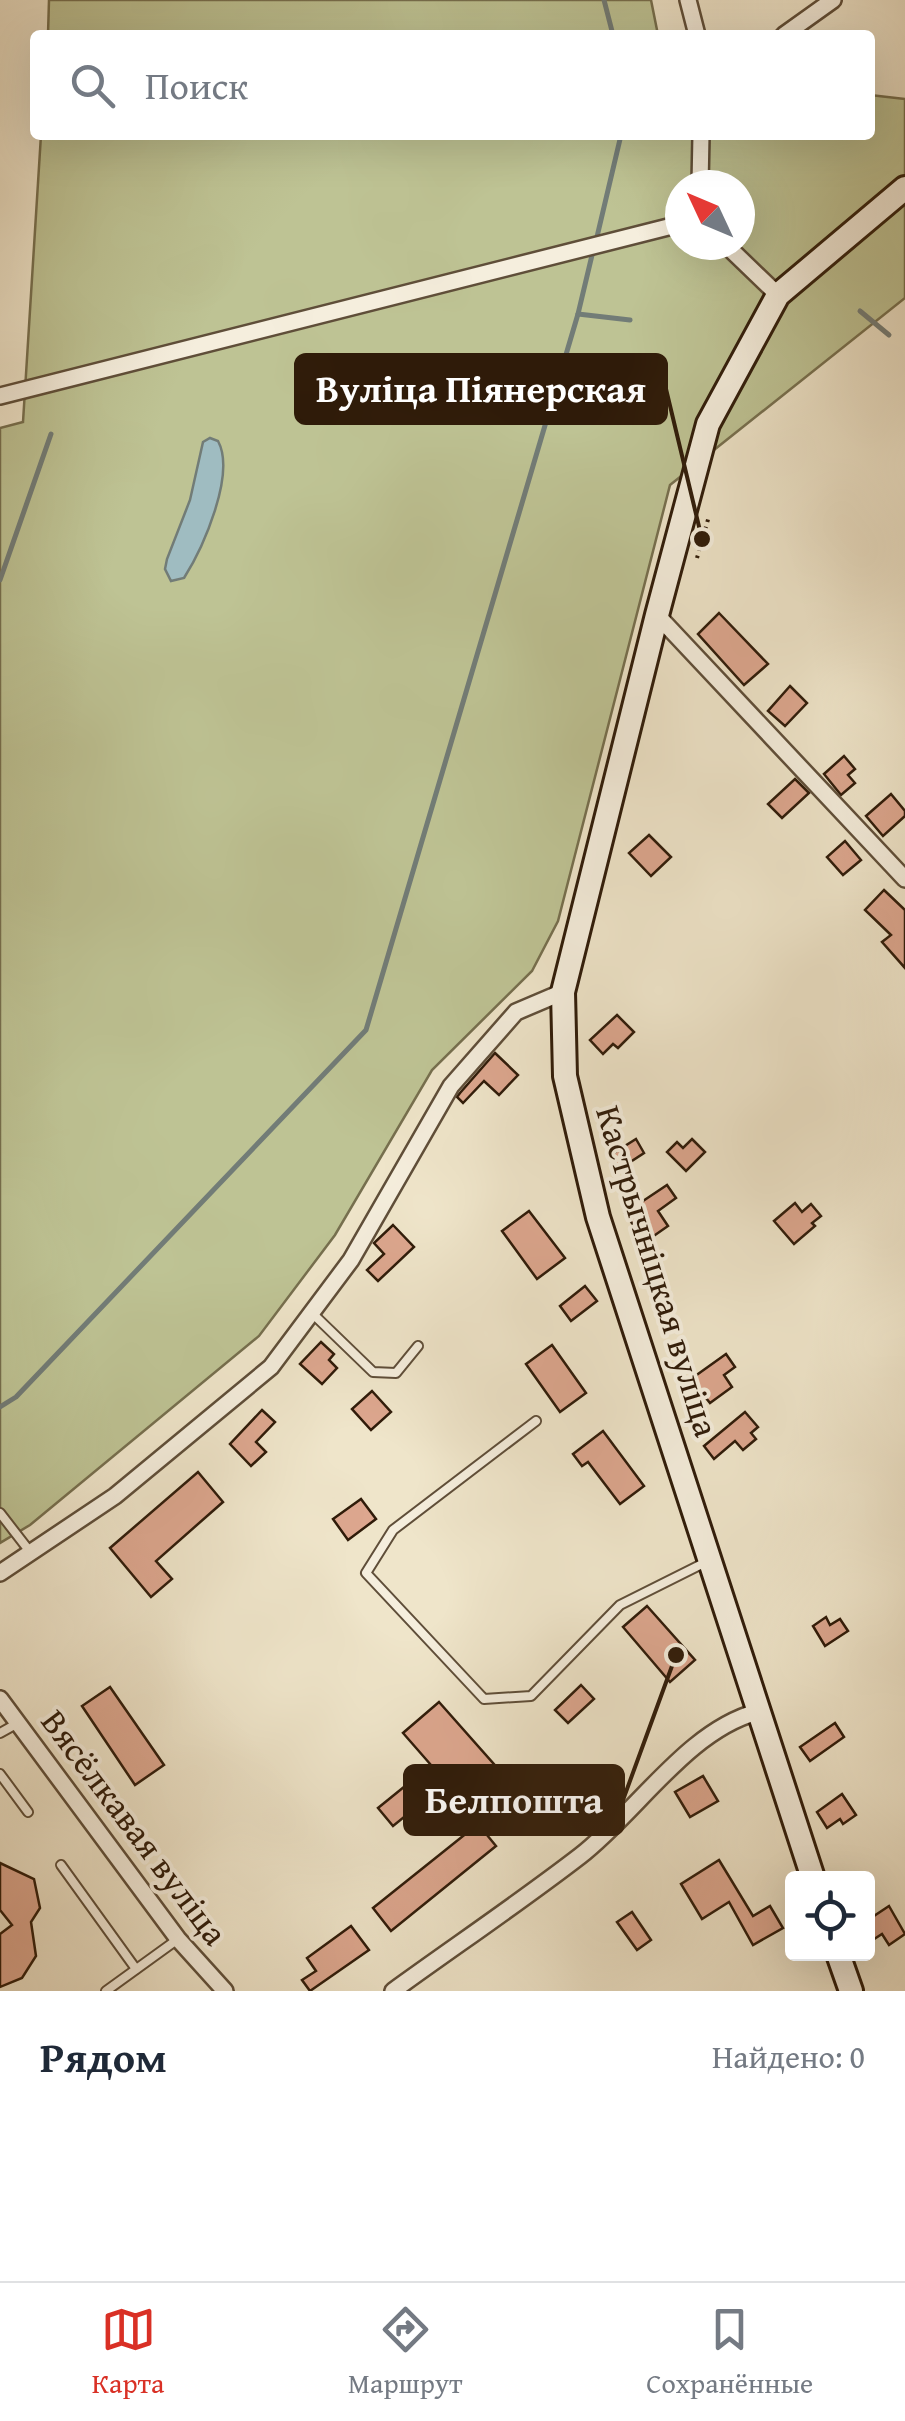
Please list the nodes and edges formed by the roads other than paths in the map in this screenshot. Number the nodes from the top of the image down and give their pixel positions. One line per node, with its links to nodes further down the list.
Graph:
1 (688, 0): 3 (street)
2 (833, 0): 4 (street)
3 (696, 30)
4 (791, 30)
5 (701, 140): 6 (street)
6 (700, 170)
7 (905, 188): 10 (street)
8 (665, 228): 11 (street)
9 (742, 260): 10 (street)
10 (778, 295): 12 (street, Кастрычніцкая вуліца)
11 (0, 396)
12 (657, 615): 13 (street); 14 (street, Кастрычніцкая вуліца)
13 (905, 879)
14 (564, 992): 15 (street); 20 (street, Кастрычніцкая вуліца)
15 (312, 1313): 16 (lane); 19 (street)
16 (418, 1346)
17 (536, 1420): 20 (lane)
18 (0, 1513): 19 (lane)
19 (31, 1553): 21 (street)
20 (710, 1560): 23 (street, Кастрычніцкая вуліца)
21 (0, 1572)
22 (0, 1699): 24 (street, Вясёлкавая вуліца)
23 (758, 1712): 29 (street, Кастрычніцкая вуліца); 35 (street)
24 (18, 1723): 25 (lane); 30 (street, Вясёлкавая вуліца)
25 (0, 1734)
26 (0, 1774): 27 (lane)
27 (28, 1812)
28 (61, 1865): 32 (lane)
29 (811, 1871)
30 (178, 1939): 32 (lane); 34 (street, Вясёлкавая вуліца)
31 (840, 1961): 36 (street)
32 (136, 1968): 33 (lane)
33 (106, 1991)
34 (225, 1991)
35 (393, 1991)
36 (851, 1991)

